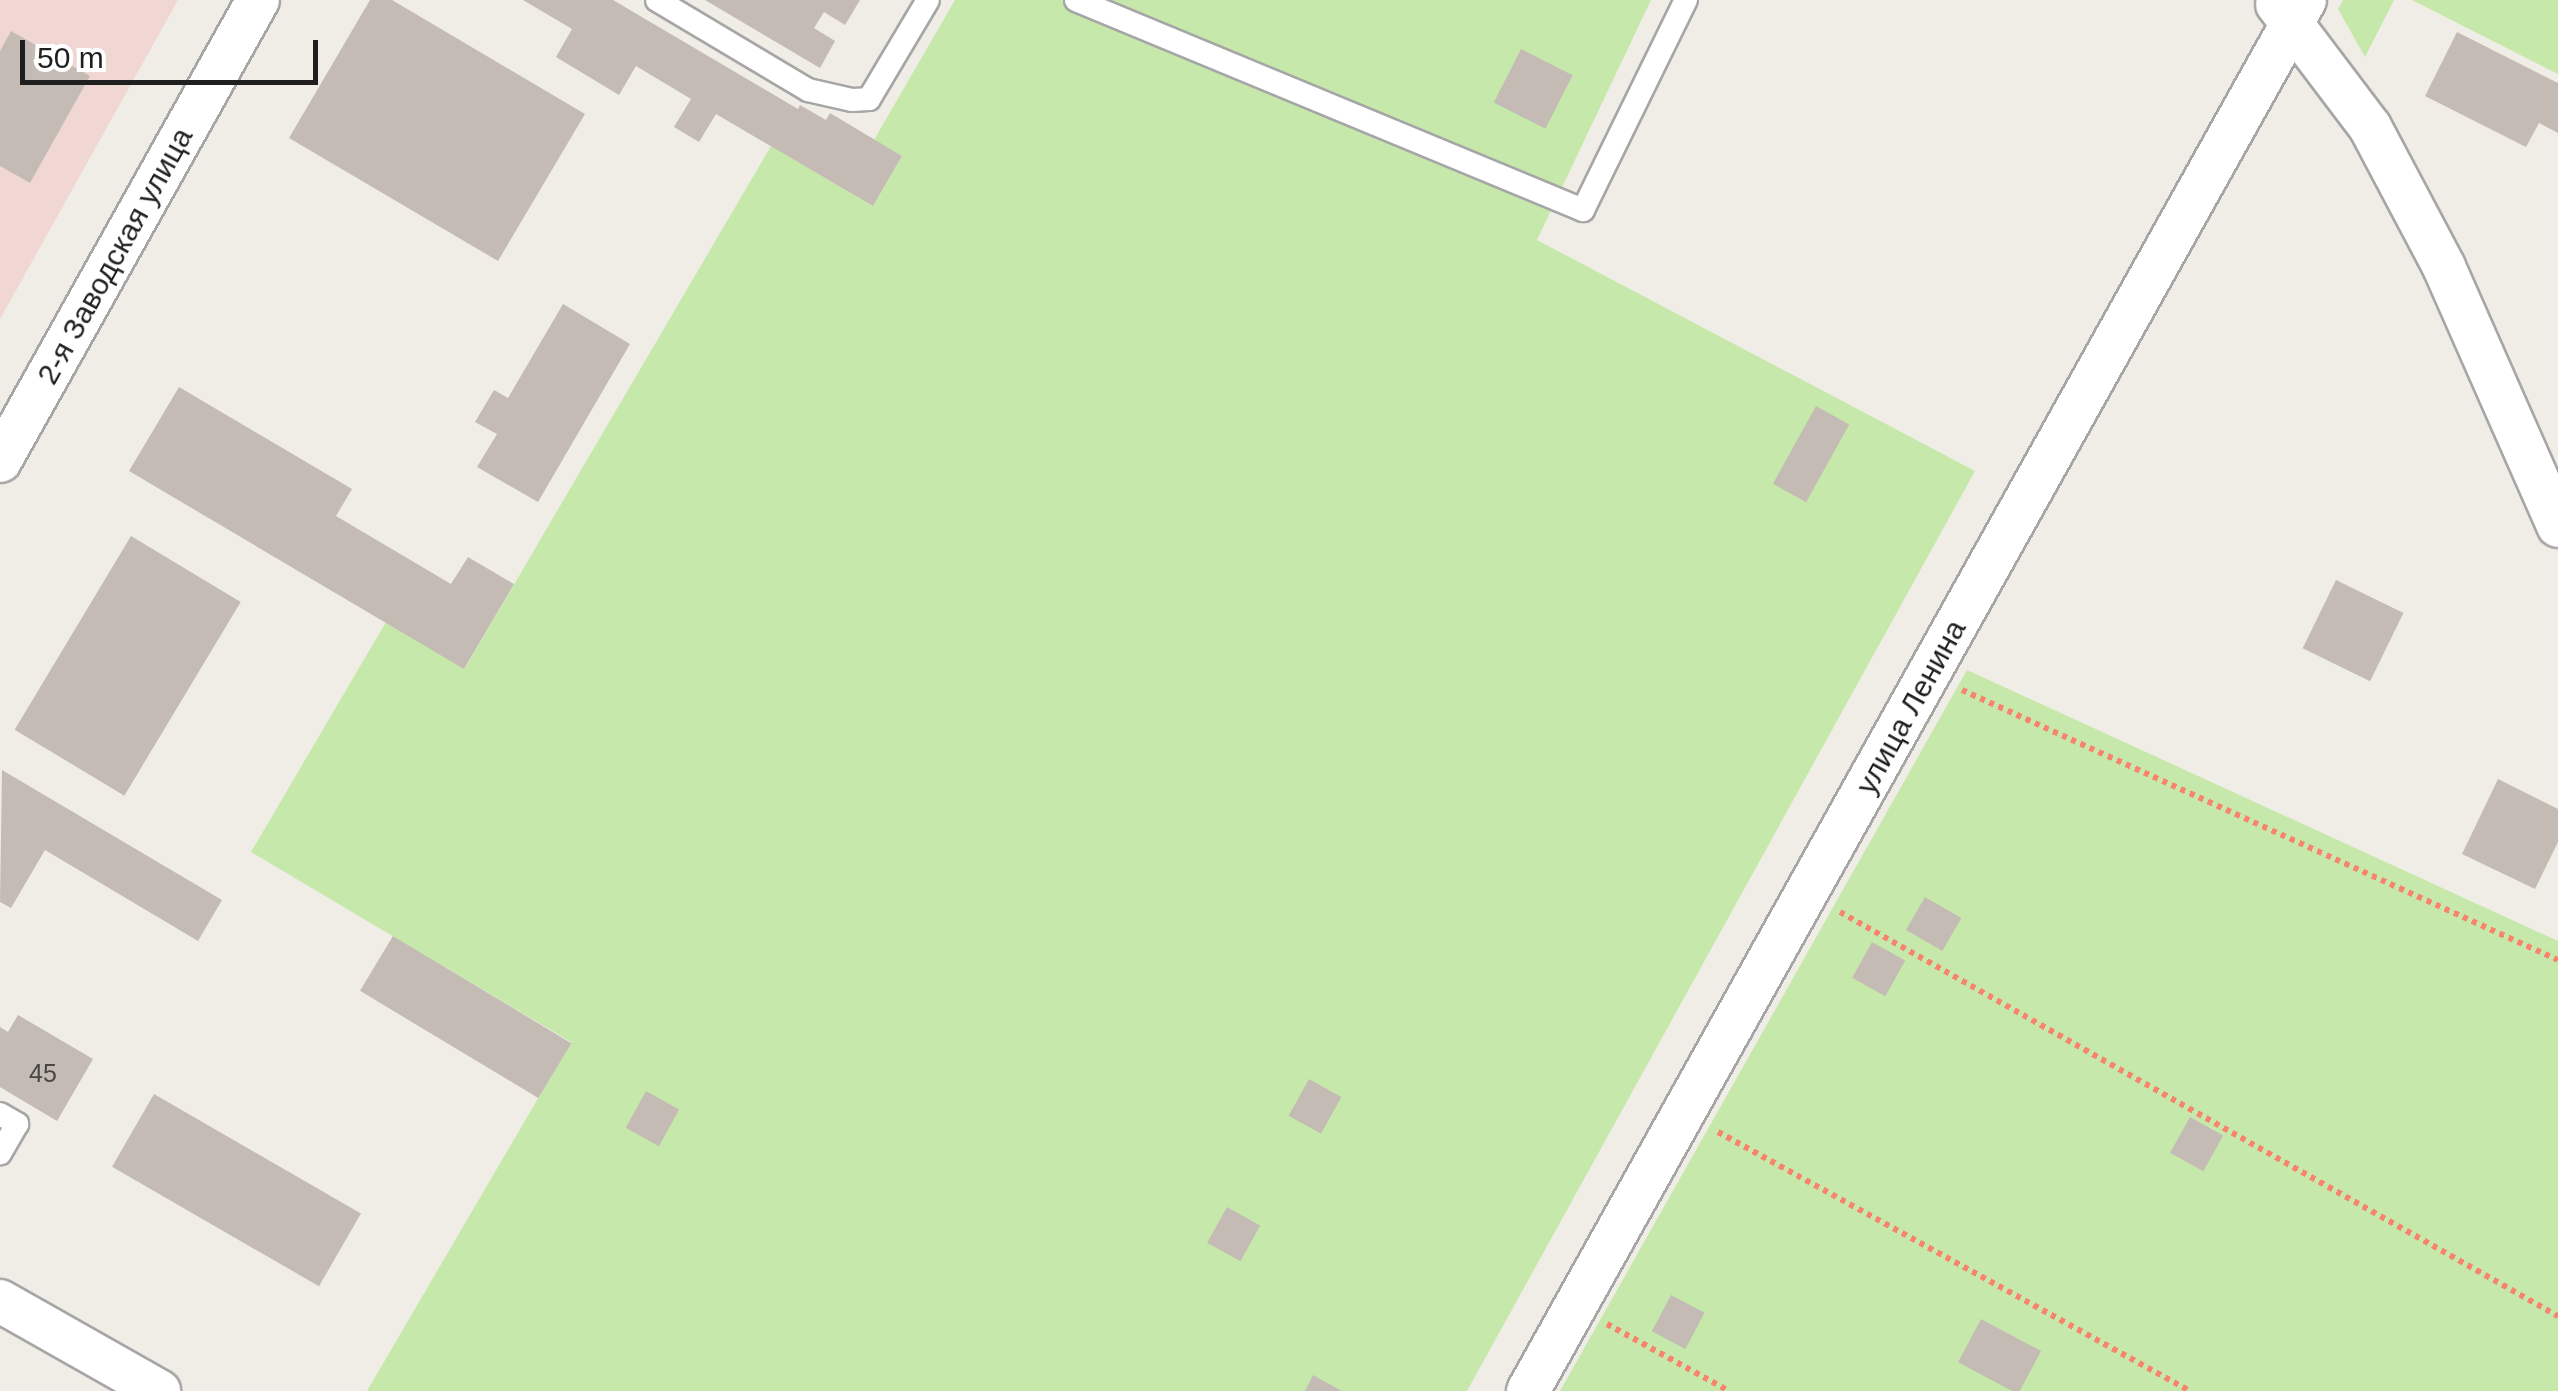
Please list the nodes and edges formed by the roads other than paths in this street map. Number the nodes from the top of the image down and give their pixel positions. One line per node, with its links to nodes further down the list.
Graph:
1 (258, 0): 7 (street, 2-я Заводская улица)
2 (657, 0): 3 (lane)
3 (928, 0)
4 (1076, 0): 5 (lane)
5 (1686, 0)
6 (2290, 8): 8 (street); 13 (street, улица Ленина)
7 (0, 460)
8 (2558, 526)
9 (0, 1114): 10 (lane)
10 (0, 1153)
11 (0, 1301): 12 (street)
12 (159, 1391)
13 (1528, 1391)

